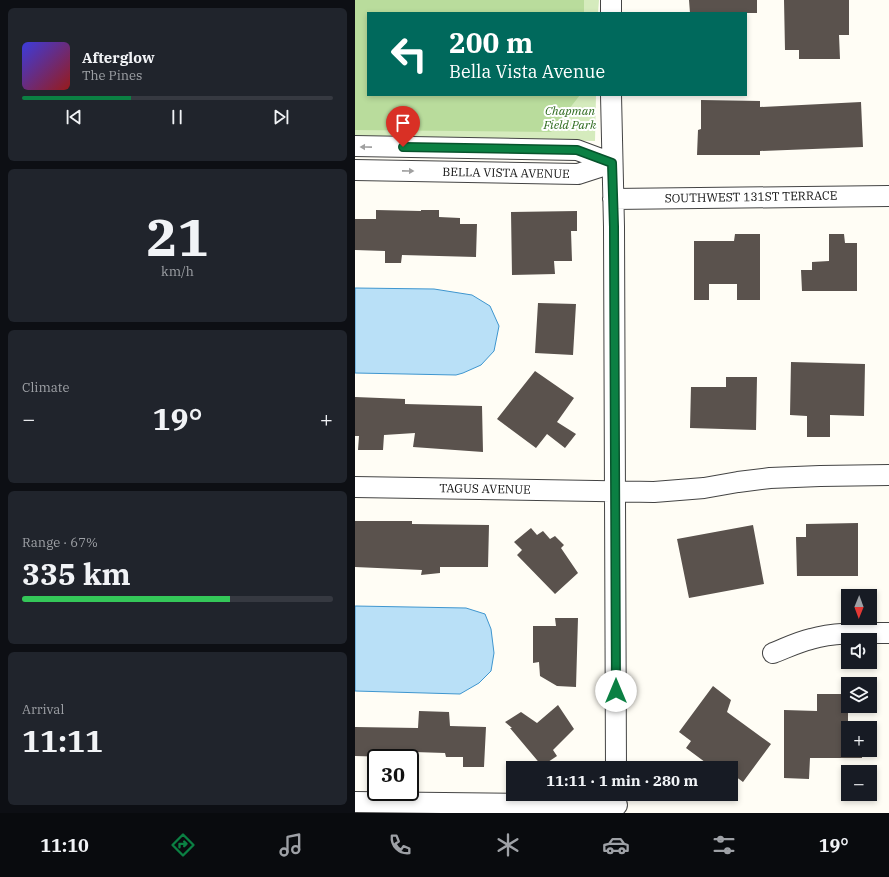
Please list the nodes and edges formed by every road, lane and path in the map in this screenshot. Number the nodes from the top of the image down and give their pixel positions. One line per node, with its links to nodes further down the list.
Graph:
1 (611, 0): 2 (street)
2 (611, 12)
3 (611, 96): 5 (street)
4 (355, 146): 5 (street, BELLA VISTA AVENUE, one-way to 4)
5 (612, 163): 6 (street, BELLA VISTA AVENUE, one-way to 5); 8 (street)
6 (355, 170)
7 (889, 196): 8 (street, SOUTHWEST 131ST TERRACE)
8 (613, 199): 11 (street)
9 (889, 475): 11 (street, TAGUS AVENUE)
10 (355, 487): 11 (street, TAGUS AVENUE)
11 (615, 491): 14 (street)
12 (889, 634): 13 (street)
13 (773, 653)
14 (616, 761)
15 (355, 802): 16 (street)
16 (617, 804)

